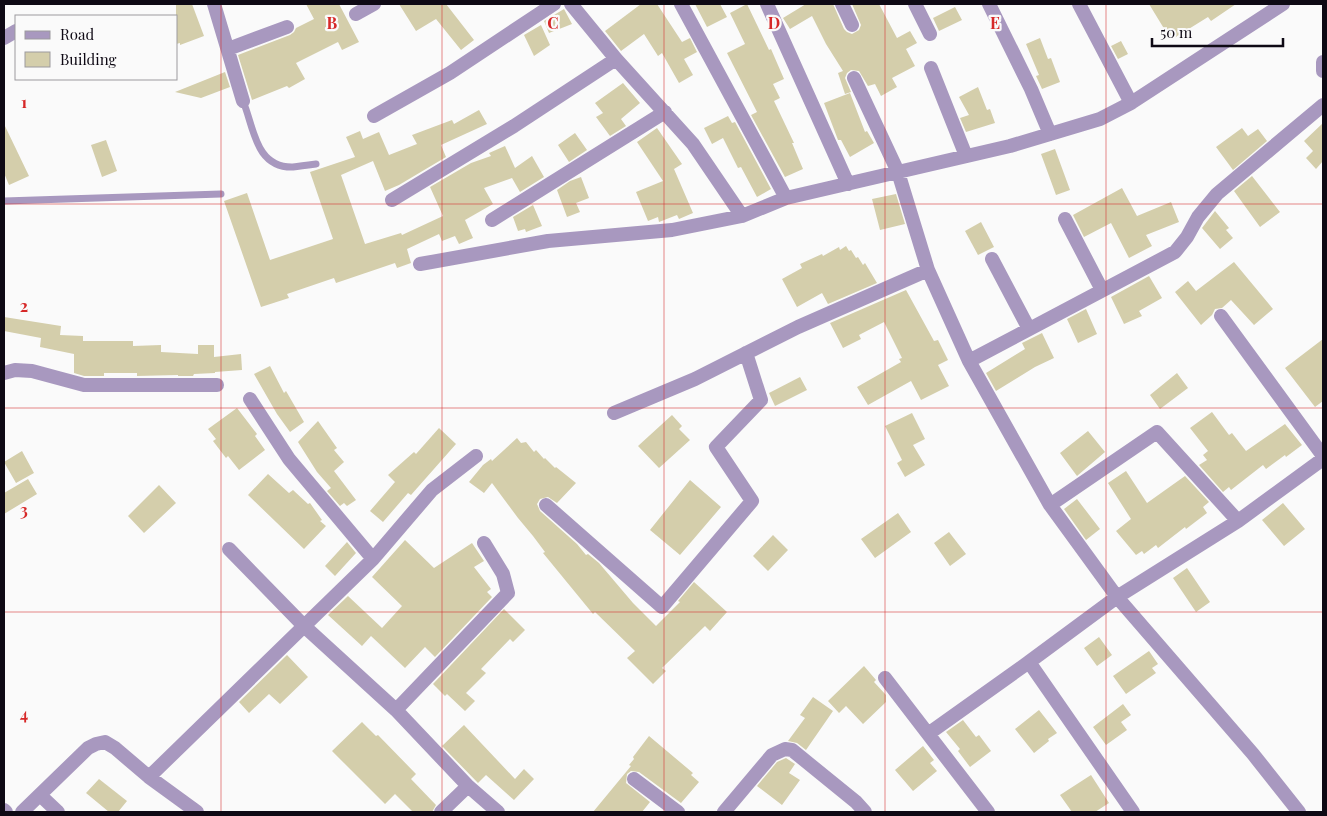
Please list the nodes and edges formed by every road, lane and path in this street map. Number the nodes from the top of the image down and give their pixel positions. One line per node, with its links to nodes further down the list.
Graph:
1 (214, 4): 18 (street)
2 (374, 4): 12 (street)
3 (554, 4): 28 (street)
4 (571, 4): 19 (street)
5 (767, 4): 33 (street)
6 (842, 4): 13 (street)
7 (915, 4): 16 (street)
8 (989, 4): 29 (street)
9 (1079, 4): 25 (street)
10 (1283, 4): 25 (street)
11 (685, 5): 35 (street)
12 (356, 14)
13 (852, 25)
14 (287, 27): 18 (street)
15 (15, 32): 17 (street)
16 (930, 34)
17 (4, 38)
18 (228, 49): 24 (street)
19 (616, 59): 27 (street); 36 (street)
20 (1323, 62): 22 (street)
21 (931, 68): 30 (street)
22 (1323, 72)
23 (854, 78): 32 (street)
24 (243, 101): 31 (lane)
25 (1131, 103): 29 (street)
26 (1323, 105): 44 (street)
27 (665, 112): 38 (street); 39 (street)
28 (374, 116)
29 (1050, 134): 30 (street)
30 (966, 156): 32 (street)
31 (316, 164)
32 (898, 172): 33 (street); 43 (street)
33 (848, 184): 35 (street)
34 (221, 194): 37 (lane)
35 (786, 198): 38 (street)
36 (392, 200)
37 (4, 201)
38 (742, 216): 42 (street)
39 (492, 220)
40 (1065, 220): 44 (street)
41 (992, 259): 46 (street)
42 (420, 264)
43 (928, 270): 47 (street); 48 (street)
44 (1102, 290): 46 (street)
45 (1221, 316): 54 (street)
46 (1029, 329): 48 (street)
47 (746, 353): 52 (street); 55 (street)
48 (969, 360): 56 (street)
49 (4, 373): 50 (street)
50 (217, 384)
51 (250, 399): 60 (street)
52 (614, 413)
53 (476, 456): 60 (street)
54 (1323, 458): 57 (street)
55 (546, 505)
56 (1050, 505): 57 (street); 61 (street)
57 (1238, 521): 61 (street)
58 (484, 543): 65 (street)
59 (229, 549): 62 (street)
60 (373, 559): 62 (street)
61 (1117, 597): 63 (street); 81 (street)
62 (304, 626): 65 (street); 67 (street)
63 (1029, 662): 66 (street); 80 (street)
64 (885, 678): 66 (street)
65 (396, 710): 69 (street)
66 (928, 734): 79 (street)
67 (149, 777): 70 (street); 73 (street)
68 (634, 779): 76 (street)
69 (468, 786): 74 (street); 75 (street)
70 (40, 795): 71 (street); 72 (street)
71 (22, 812)
72 (58, 812)
73 (198, 812)
74 (441, 812)
75 (498, 812)
76 (678, 812)
77 (724, 812): 78 (street)
78 (865, 812)
79 (988, 812)
80 (1133, 812)
81 (1299, 812)

